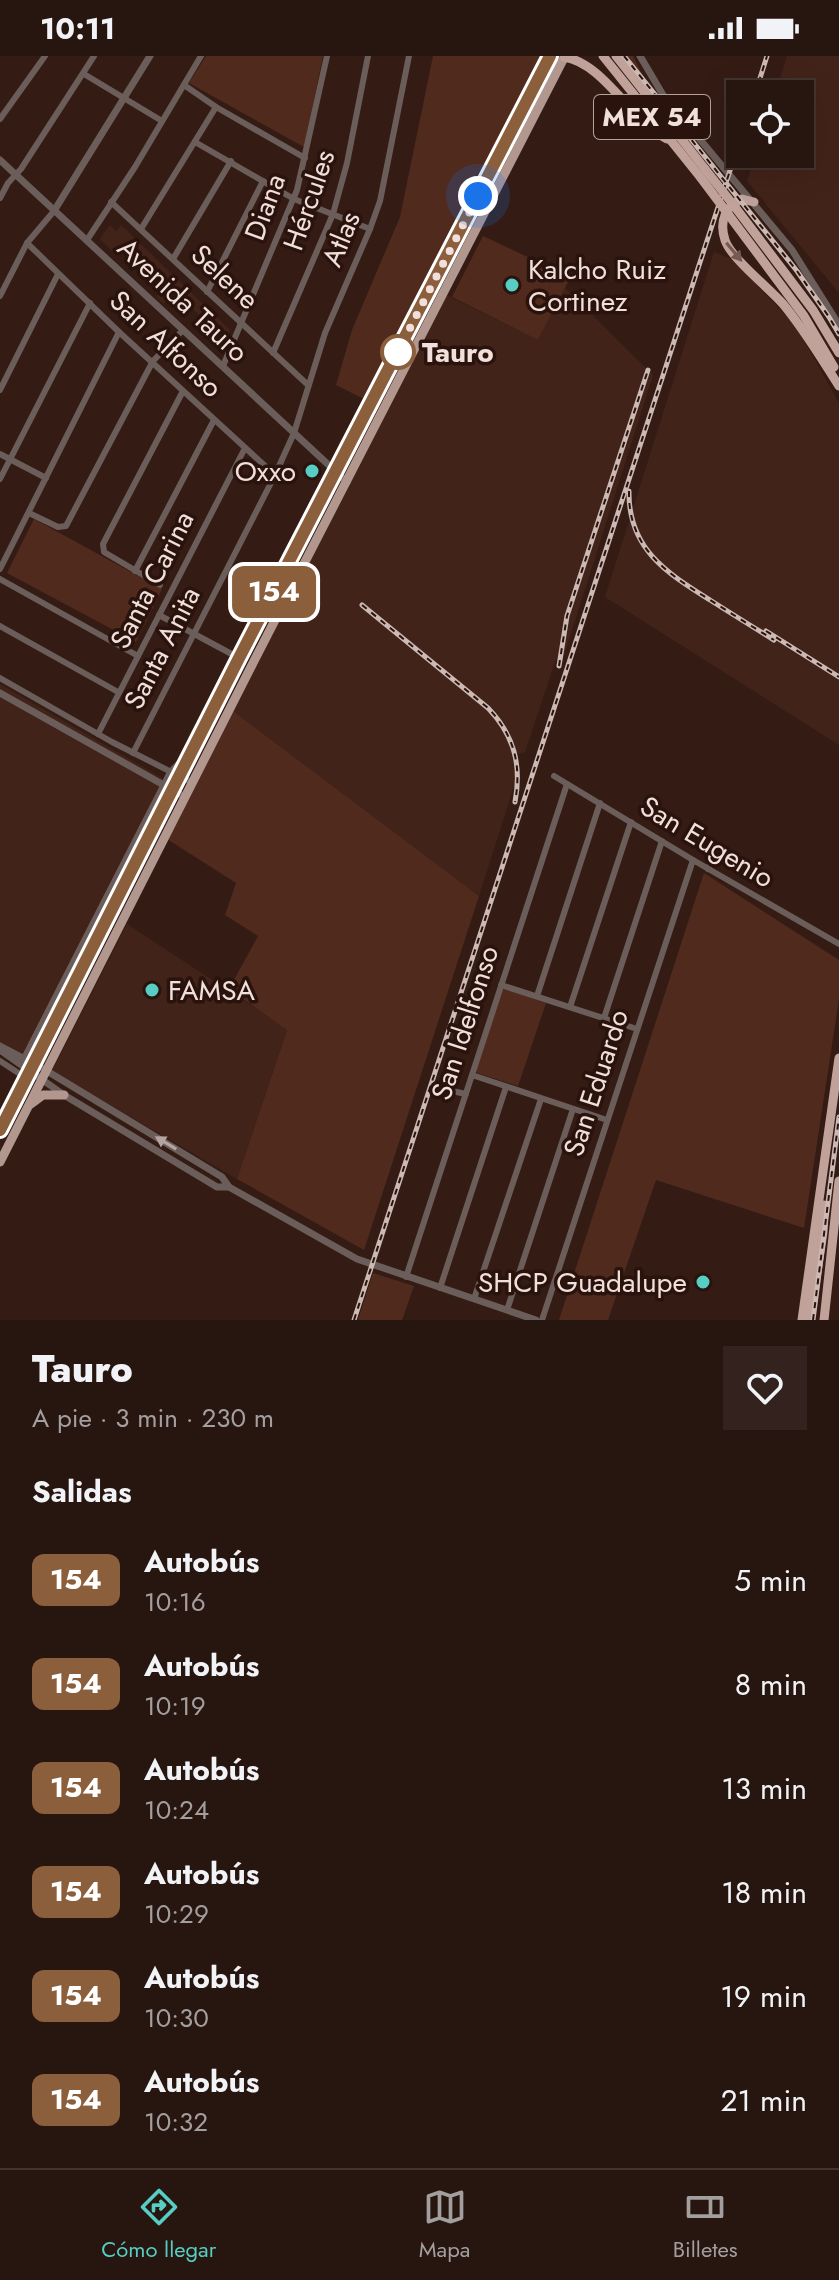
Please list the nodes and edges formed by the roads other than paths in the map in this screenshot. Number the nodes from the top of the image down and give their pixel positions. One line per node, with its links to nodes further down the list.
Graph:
1 (45, 56): 17 (street)
2 (94, 56): 13 (street)
3 (150, 56): 15 (street)
4 (201, 56): 14 (street)
5 (327, 56): 21 (street, Diana)
6 (368, 56): 33 (street, Hércules)
7 (550, 56): 61 (main road)
8 (603, 56): 19 (highway, MEX 54)
9 (616, 56): 25 (highway, MEX 54)
10 (640, 56): 30 (street)
11 (406, 57): 35 (street, Atlas)
12 (564, 57): 19 (highway); 65 (main road)
13 (84, 74): 15 (street); 24 (street)
14 (184, 85): 16 (street); 18 (street)
15 (125, 97): 18 (street); 31 (street)
16 (216, 107): 20 (street); 21 (street)
17 (0, 119)
18 (162, 121): 29 (street)
19 (670, 141): 25 (highway, MEX 54)
20 (195, 142): 23 (street); 34 (street)
21 (305, 158): 28 (street, Diana)
22 (0, 160): 24 (street, Avenida Tauro)
23 (231, 161): 26 (street); 38 (street)
24 (16, 174): 27 (street); 31 (street, Avenida Tauro)
25 (703, 174): 32 (highway, MEX 54, bridge)
26 (263, 181): 28 (street); 40 (street)
27 (0, 198)
28 (294, 199): 33 (street); 43 (street, Diana)
29 (111, 202): 34 (street, Selene); 36 (street)
30 (754, 202): 44 (street); 53 (highway, one-way to 53)
31 (54, 211): 36 (street, Avenida Tauro); 37 (street)
32 (732, 211): 48 (highway, MEX 54); 51 (highway, MEX 54)
33 (333, 214): 35 (street); 47 (street, Hércules)
34 (141, 229): 38 (street, Selene)
35 (370, 229): 52 (street, Atlas)
36 (87, 240): 45 (street, Avenida Tauro)
37 (27, 243): 39 (street, San Alfonso); 41 (street)
38 (173, 259): 40 (street, Selene)
39 (58, 274): 42 (street, San Alfonso); 54 (street)
40 (207, 292): 43 (street, Selene)
41 (0, 296)
42 (90, 303): 46 (street, San Alfonso); 60 (street)
43 (242, 323): 47 (street, Selene); 50 (street, Diana)
44 (839, 325)
45 (183, 330): 49 (street); 50 (street, Avenida Tauro)
46 (119, 332): 49 (street, San Alfonso); 63 (street)
47 (273, 353): 52 (street, Selene)
48 (839, 353)
49 (153, 361): 55 (street, San Alfonso); 66 (street)
50 (223, 366): 57 (street, Avenida Tauro)
51 (839, 377)
52 (308, 385): 57 (street, Atlas)
53 (839, 386)
54 (0, 390)
55 (183, 391): 56 (street, San Alfonso); 68 (street)
56 (214, 420): 58 (street, San Alfonso); 68 (street)
57 (294, 433): 61 (street, Avenida Tauro); 62 (street, Santa Anita)
58 (245, 448): 62 (street, San Alfonso); 71 (street, Santa Carina)
59 (0, 454): 60 (street)
60 (10, 459): 63 (street); 64 (street)
61 (336, 472): 65 (street); 75 (main road)
62 (275, 475): 73 (street, Santa Anita)
63 (46, 478): 66 (street)
64 (0, 479)
65 (347, 482): 85 (main road)
66 (29, 513): 67 (street)
67 (0, 569)
68 (135, 571): 70 (street)
69 (0, 579): 74 (street)
70 (160, 585)
71 (159, 615): 73 (street); 74 (street, Santa Carina)
72 (0, 626): 77 (street)
73 (194, 633): 75 (street); 82 (street, Santa Anita)
74 (138, 656): 77 (street, Santa Carina)
75 (239, 658): 83 (main road)
76 (0, 678): 79 (street)
77 (118, 692): 79 (street, Santa Carina)
78 (0, 693): 81 (street)
79 (98, 734): 80 (street)
80 (112, 742): 81 (street); 82 (street)
81 (106, 752): 87 (street)
82 (133, 753): 83 (street)
83 (175, 774): 85 (street); 87 (main road)
84 (554, 776): 86 (street, San Eugenio)
85 (193, 783): 88 (main road)
86 (567, 784): 89 (street, San Eugenio); 96 (street, San Idelfonso)
87 (166, 787): 88 (street); 100 (street); 100 (main road)
88 (185, 797): 106 (main road)
89 (600, 803): 90 (street, San Eugenio); 97 (street)
90 (631, 822): 91 (street, San Eugenio); 98 (street)
91 (662, 841): 93 (street, San Eugenio); 99 (street)
92 (714, 858): 94 (street)
93 (693, 860): 94 (street, San Eugenio); 101 (street, San Eduardo)
94 (708, 869): 95 (street, San Eugenio)
95 (839, 944)
96 (501, 985): 97 (street); 108 (street, San Idelfonso)
97 (537, 996): 98 (street)
98 (570, 1007): 99 (street)
99 (604, 1018): 101 (street)
100 (50, 1020): 105 (street); 107 (main road)
101 (637, 1029): 117 (street, San Eduardo)
102 (0, 1048): 105 (street)
103 (839, 1058): 120 (highway)
104 (0, 1061): 107 (street)
105 (22, 1061): 107 (street)
106 (46, 1070): 107 (street); 109 (main road); 122 (street, one-way to 106)
107 (30, 1071): 109 (street); 118 (main road)
108 (472, 1075): 110 (street); 112 (street, San Idelfonso)
109 (41, 1080): 113 (street); 115 (main road)
110 (506, 1087): 114 (street); 127 (street)
111 (447, 1090): 112 (street)
112 (466, 1094): 125 (street, San Idelfonso)
113 (64, 1095): 115 (main road); 122 (street)
114 (541, 1099): 116 (street); 128 (street)
115 (29, 1106): 119 (main road)
116 (573, 1109): 117 (street); 129 (street)
117 (607, 1120): 130 (street, San Eduardo)
118 (0, 1130)
119 (0, 1162)
120 (824, 1166): 131 (highway); 132 (highway)
121 (839, 1181): 124 (highway)
122 (229, 1187): 125 (street)
123 (839, 1247): 124 (street)
124 (830, 1258): 126 (highway)
125 (406, 1277): 127 (street)
126 (834, 1279): 133 (highway)
127 (440, 1288): 128 (street)
128 (474, 1299): 129 (street)
129 (507, 1310): 130 (street)
130 (539, 1320)
131 (802, 1320)
132 (810, 1320)
133 (824, 1320)

